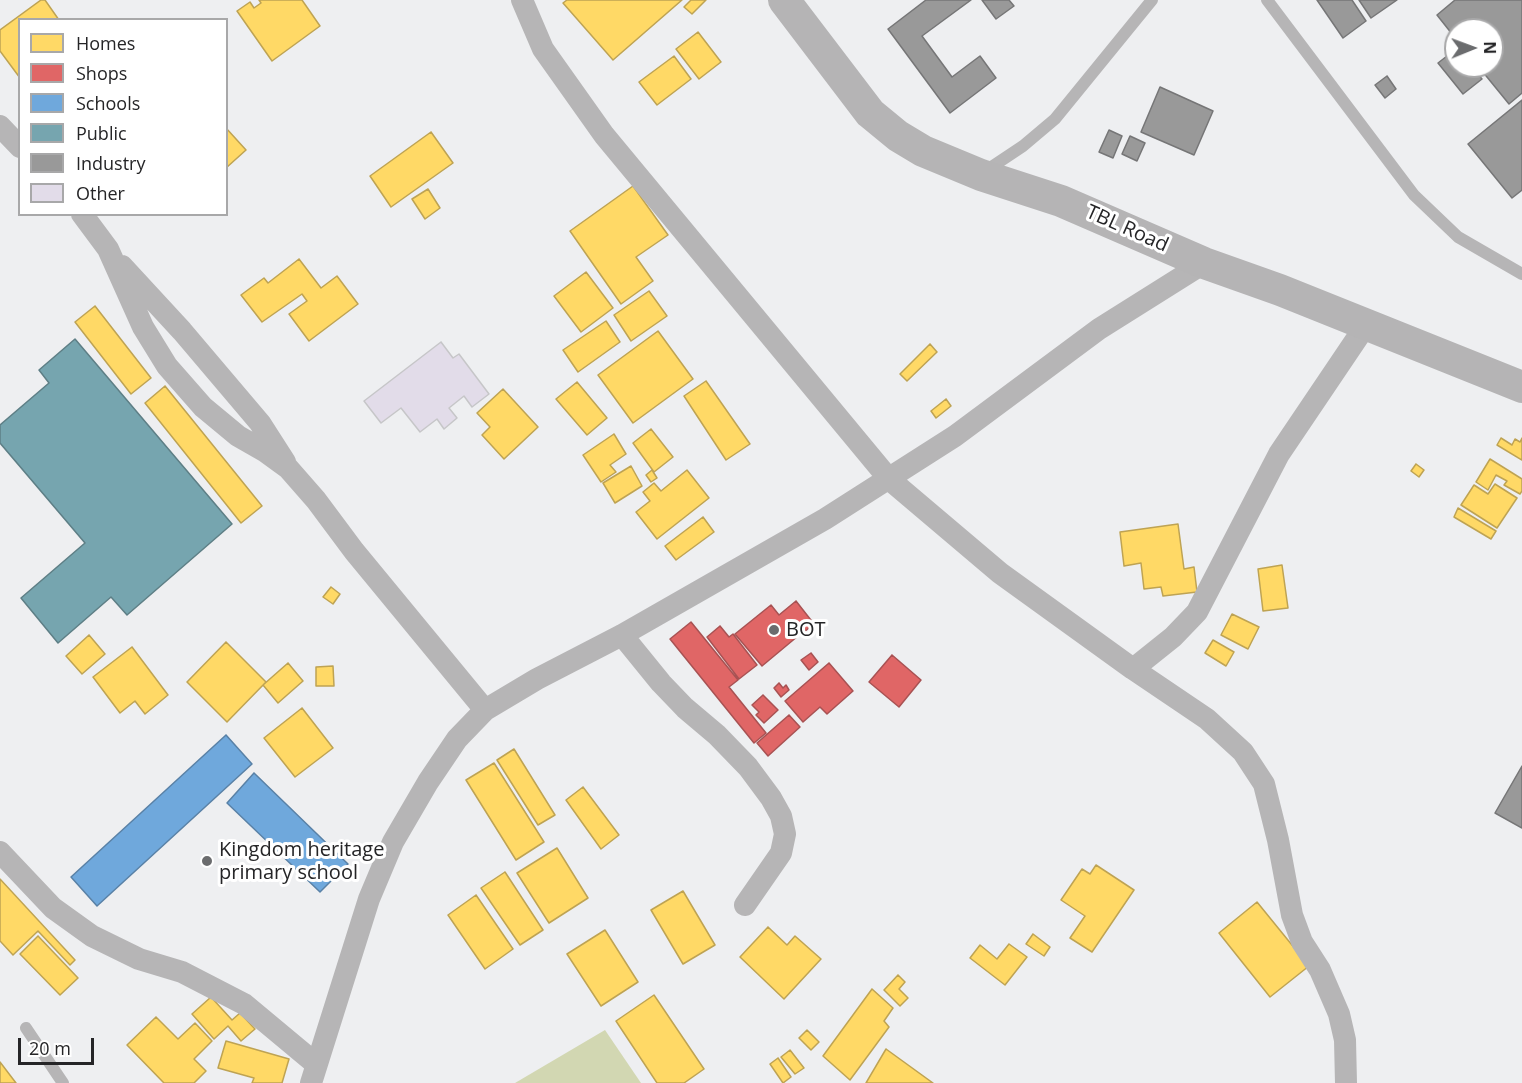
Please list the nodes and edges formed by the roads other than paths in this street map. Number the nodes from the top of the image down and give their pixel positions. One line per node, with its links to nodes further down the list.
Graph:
1 (522, 0): 15 (street)
2 (784, 0): 7 (street, TBL Road)
3 (1152, 0): 7 (lane)
4 (1267, 0): 11 (lane)
5 (0, 126): 6 (street)
6 (18, 145)
7 (981, 175): 10 (street, TBL Road)
8 (83, 216): 9 (street)
9 (108, 249): 14 (street); 14 (street)
10 (1203, 263): 12 (street, TBL Road); 15 (street)
11 (1522, 274)
12 (1366, 325): 13 (street, TBL Road); 17 (street)
13 (1522, 387)
14 (288, 468): 18 (street)
15 (889, 479): 16 (street); 17 (street)
16 (622, 636): 18 (street); 20 (street)
17 (1133, 669): 24 (street)
18 (485, 710): 22 (street)
19 (0, 852): 22 (street)
20 (746, 905)
21 (26, 1028): 23 (lane)
22 (313, 1074)
23 (63, 1083)
24 (1346, 1083)

